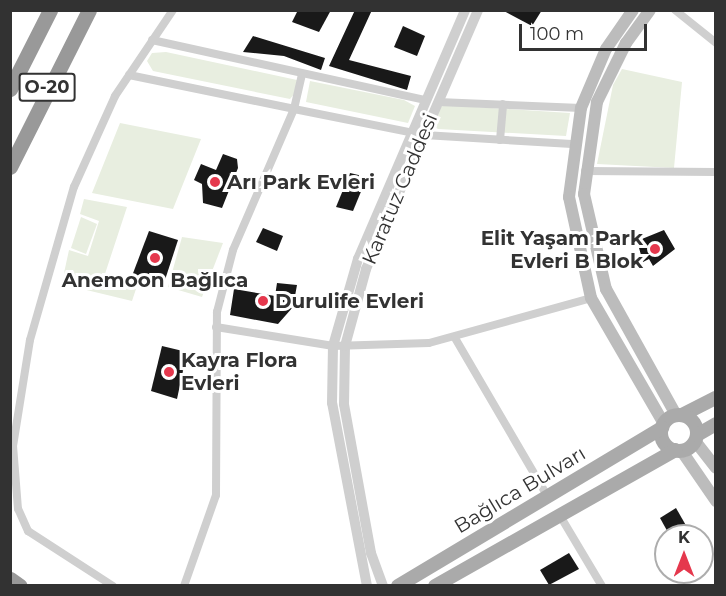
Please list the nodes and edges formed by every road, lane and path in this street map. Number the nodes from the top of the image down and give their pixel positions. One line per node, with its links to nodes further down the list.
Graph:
1 (50, 10): 9 (highway, O-20)
2 (89, 10): 25 (highway, O-20)
3 (173, 10): 10 (street)
4 (465, 10): 16 (street, Karatuz Caddesi)
5 (478, 10): 17 (street, Karatuz Caddesi)
6 (633, 10): 19 (main road)
7 (650, 10): 26 (main road)
8 (675, 10): 11 (street)
9 (40, 27): 12 (highway); 15 (highway, O-20)
10 (152, 40): 13 (street); 14 (street)
11 (716, 43)
12 (10, 67)
13 (302, 74): 16 (street); 20 (street)
14 (129, 75): 20 (street); 45 (street)
15 (10, 89)
16 (424, 100): 21 (street, Karatuz Caddesi)
17 (438, 102): 18 (street); 22 (street, Karatuz Caddesi)
18 (503, 104): 19 (street); 23 (street)
19 (580, 108): 24 (main road)
20 (294, 109): 21 (street); 29 (street)
21 (411, 131): 22 (street); 31 (street, Karatuz Caddesi)
22 (424, 135): 23 (street); 32 (street, Karatuz Caddesi)
23 (500, 140): 24 (street)
24 (572, 144): 28 (main road)
25 (10, 166)
26 (585, 171): 27 (street); 34 (main road)
27 (716, 172)
28 (591, 298): 30 (street); 36 (main road)
29 (216, 327): 31 (street); 46 (street)
30 (455, 338): 32 (street); 40 (street)
31 (333, 346): 32 (street); 47 (street, Karatuz Caddesi)
32 (345, 346): 48 (street, Karatuz Caddesi)
33 (716, 398): 34 (main road)
34 (679, 415): 36 (main road); 37 (main road)
35 (716, 424): 37 (main road)
36 (663, 426): 38 (main road); 40 (main road, Bağlıca Bulvarı)
37 (696, 438): 38 (main road); 39 (main road)
38 (678, 450): 41 (main road); 42 (main road, Bağlıca Bulvarı)
39 (716, 468)
40 (548, 496): 49 (main road, Bağlıca Bulvarı)
41 (716, 501)
42 (559, 514): 50 (main road, Bağlıca Bulvarı); 51 (street)
43 (10, 579): 44 (highway)
44 (20, 585)
45 (113, 585)
46 (184, 585)
47 (367, 585)
48 (383, 585)
49 (398, 585)
50 (435, 585)
51 (602, 585)

